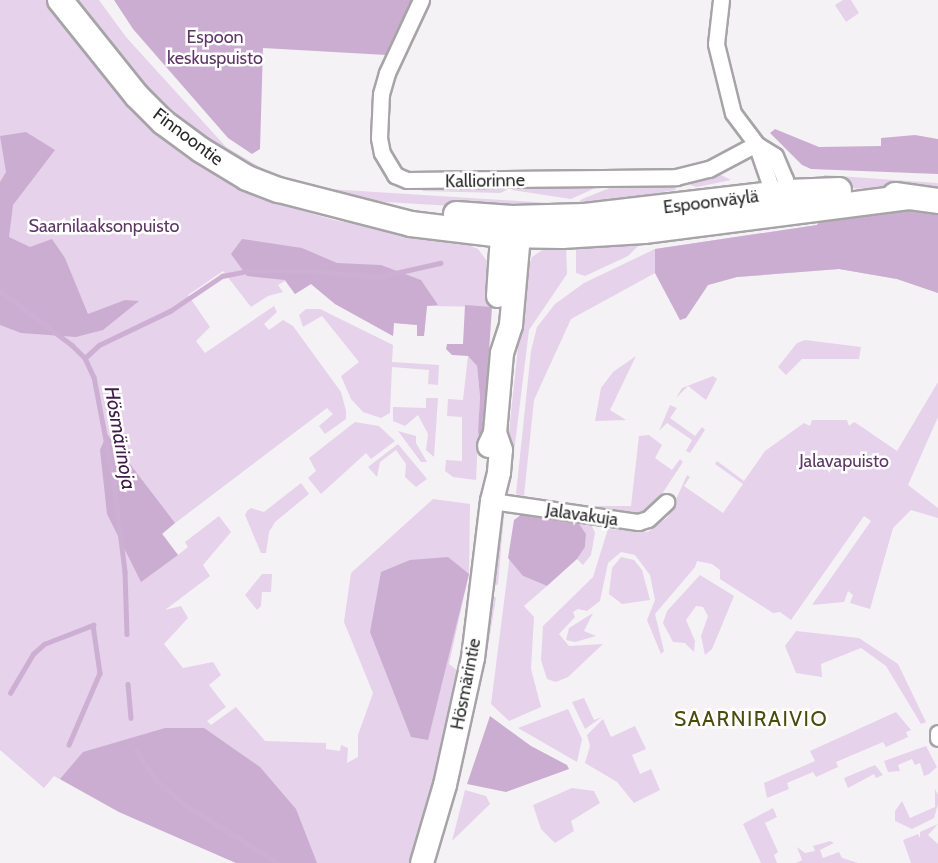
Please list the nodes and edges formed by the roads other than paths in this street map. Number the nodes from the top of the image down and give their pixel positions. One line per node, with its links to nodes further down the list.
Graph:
1 (60, 0): 7 (main road, Finnoontie)
2 (421, 0): 4 (street, Kalliorinne)
3 (721, 0): 4 (street)
4 (756, 144): 5 (street)
5 (781, 199): 6 (main road, Espoonväylä); 7 (main road, Espoonväylä)
6 (938, 201)
7 (511, 230): 8 (street, Hösmärintie)
8 (492, 501): 9 (street, Jalavakuja); 12 (street, Hösmärintie)
9 (666, 502)
10 (938, 733): 11 (street)
11 (938, 738)
12 (422, 863)

